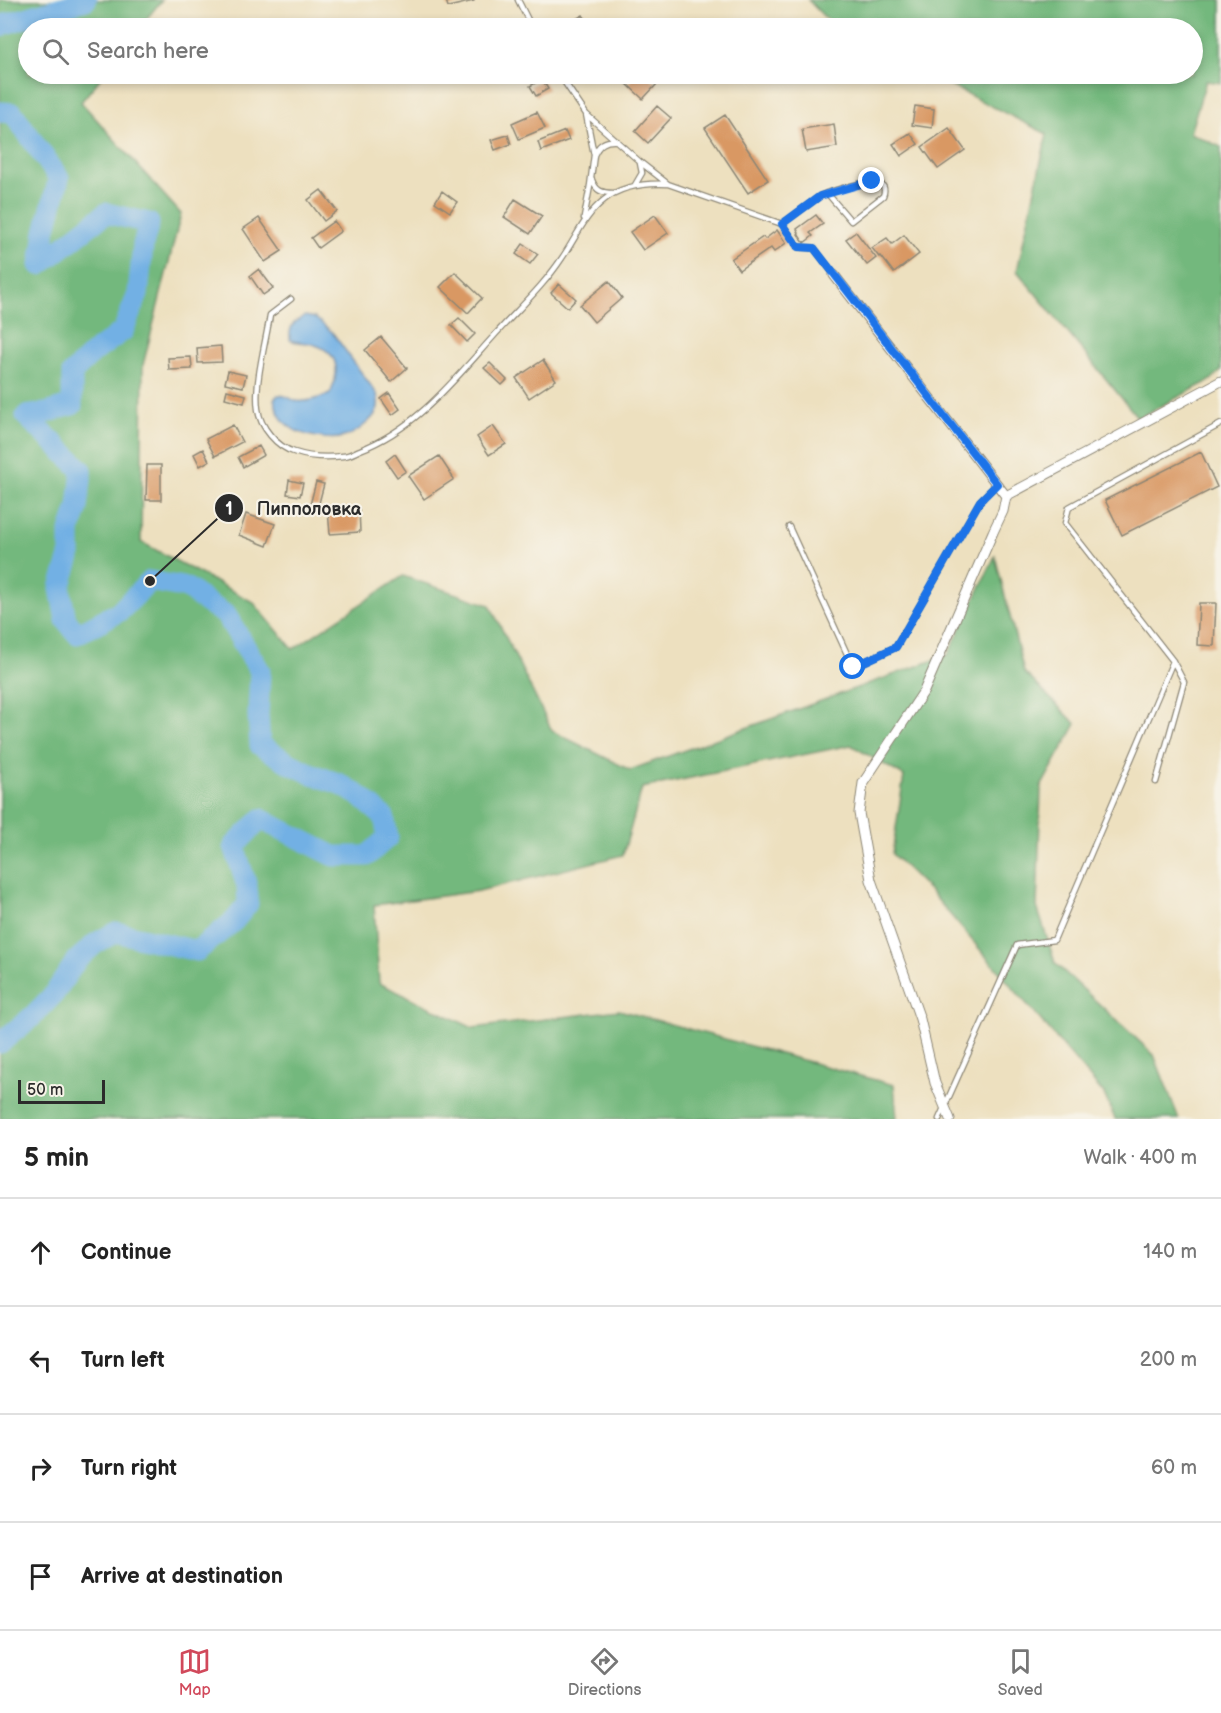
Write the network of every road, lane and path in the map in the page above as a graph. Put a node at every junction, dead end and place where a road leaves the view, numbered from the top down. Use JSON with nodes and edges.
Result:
{"nodes":[{"id":1,"x":518,"y":0,"type":"edge"},
{"id":2,"x":527,"y":18,"type":"edge"},
{"id":3,"x":566,"y":84,"type":"edge"},
{"id":4,"x":586,"y":114,"type":"junction"},
{"id":5,"x":617,"y":141,"type":"junction"},
{"id":6,"x":594,"y":155,"type":"junction"},
{"id":7,"x":640,"y":162,"type":"junction"},
{"id":8,"x":591,"y":178,"type":"junction"},
{"id":9,"x":668,"y":183,"type":"junction"},
{"id":10,"x":633,"y":186,"type":"junction"},
{"id":11,"x":614,"y":193,"type":"junction"},
{"id":12,"x":827,"y":193,"type":"junction"},
{"id":13,"x":584,"y":219,"type":"junction"},
{"id":14,"x":782,"y":224,"type":"junction"},
{"id":15,"x":834,"y":275,"type":"joint"},
{"id":16,"x":291,"y":299,"type":"dead end"},
{"id":17,"x":1221,"y":381,"type":"edge"},
{"id":18,"x":1221,"y":424,"type":"edge"},
{"id":19,"x":997,"y":484,"type":"junction"},
{"id":20,"x":1006,"y":496,"type":"junction"},
{"id":21,"x":789,"y":527,"type":"dead end"},
{"id":22,"x":1173,"y":661,"type":"junction"},
{"id":23,"x":1156,"y":782,"type":"dead end"},
{"id":24,"x":945,"y":1106,"type":"junction"},
{"id":25,"x":939,"y":1119,"type":"edge"},
{"id":26,"x":950,"y":1119,"type":"edge"}],
"edges":[{"from":1,"to":2,"type":"lane"},
{"from":3,"to":4,"type":"lane"},
{"from":4,"to":5,"type":"lane"},
{"from":4,"to":6,"type":"lane"},
{"from":5,"to":6,"type":"lane"},
{"from":5,"to":7,"type":"lane"},
{"from":6,"to":8,"type":"lane"},
{"from":7,"to":9,"type":"lane"},
{"from":7,"to":10,"type":"lane"},
{"from":8,"to":11,"type":"lane"},
{"from":8,"to":13,"type":"lane"},
{"from":9,"to":10,"type":"lane"},
{"from":9,"to":14,"type":"lane"},
{"from":10,"to":11,"type":"lane"},
{"from":11,"to":13,"type":"lane"},
{"from":12,"to":12,"type":"lane"},
{"from":12,"to":14,"type":"lane"},
{"from":13,"to":16,"type":"lane"},
{"from":14,"to":15,"type":"lane"},
{"from":15,"to":19,"type":"street"},
{"from":17,"to":20,"type":"street"},
{"from":18,"to":22,"type":"lane"},
{"from":19,"to":20,"type":"street"},
{"from":19,"to":21,"type":"lane"},
{"from":20,"to":24,"type":"street"},
{"from":22,"to":23,"type":"lane"},
{"from":22,"to":24,"type":"lane"},
{"from":24,"to":25,"type":"lane"},
{"from":24,"to":26,"type":"street"}]}
